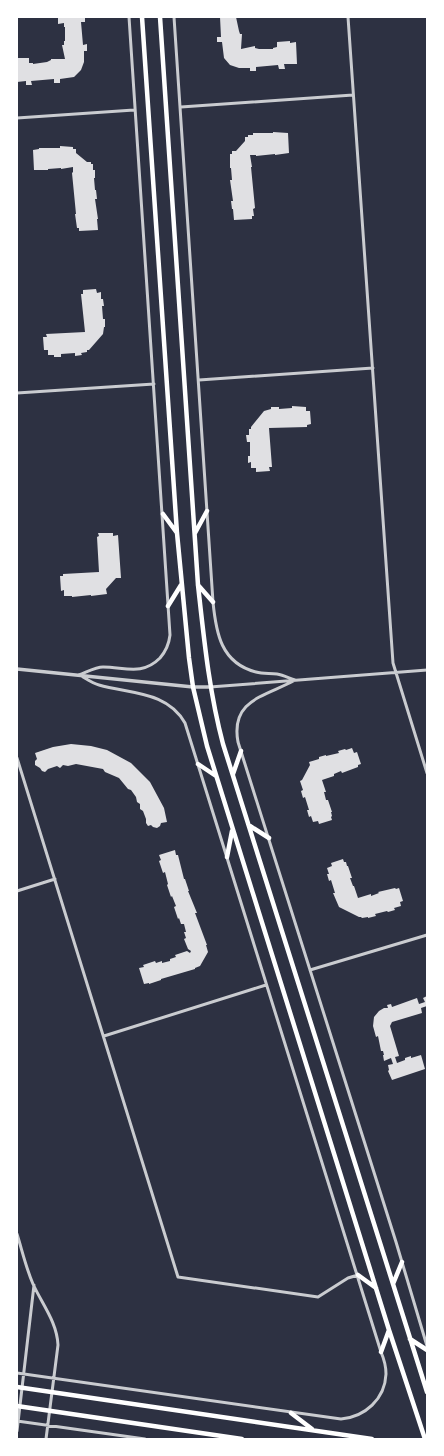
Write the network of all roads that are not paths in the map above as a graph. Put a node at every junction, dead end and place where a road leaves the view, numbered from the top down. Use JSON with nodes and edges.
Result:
{"nodes":[{"id":1,"x":129,"y":17,"type":"edge"},
{"id":2,"x":142,"y":17,"type":"edge"},
{"id":3,"x":160,"y":17,"type":"edge"},
{"id":4,"x":174,"y":17,"type":"edge"},
{"id":5,"x":348,"y":17,"type":"edge"},
{"id":6,"x":353,"y":95,"type":"junction"},
{"id":7,"x":181,"y":107,"type":"junction"},
{"id":8,"x":134,"y":110,"type":"junction"},
{"id":9,"x":17,"y":118,"type":"edge"},
{"id":10,"x":373,"y":368,"type":"junction"},
{"id":11,"x":199,"y":380,"type":"junction"},
{"id":12,"x":154,"y":384,"type":"junction"},
{"id":13,"x":17,"y":393,"type":"edge"},
{"id":14,"x":207,"y":511,"type":"junction"},
{"id":15,"x":163,"y":514,"type":"junction"},
{"id":16,"x":178,"y":533,"type":"junction"},
{"id":17,"x":195,"y":533,"type":"junction"},
{"id":18,"x":182,"y":585,"type":"junction"},
{"id":19,"x":198,"y":585,"type":"junction"},
{"id":20,"x":213,"y":602,"type":"junction"},
{"id":21,"x":168,"y":606,"type":"junction"},
{"id":22,"x":17,"y":669,"type":"edge"},
{"id":23,"x":427,"y":670,"type":"edge"},
{"id":24,"x":396,"y":673,"type":"junction"},
{"id":25,"x":80,"y":675,"type":"junction"},
{"id":26,"x":295,"y":680,"type":"junction"},
{"id":27,"x":193,"y":687,"type":"junction"},
{"id":28,"x":210,"y":687,"type":"junction"},
{"id":29,"x":241,"y":751,"type":"junction"},
{"id":30,"x":17,"y":758,"type":"edge"},
{"id":31,"x":198,"y":764,"type":"junction"},
{"id":32,"x":427,"y":773,"type":"edge"},
{"id":33,"x":233,"y":774,"type":"junction"},
{"id":34,"x":216,"y":776,"type":"junction"},
{"id":35,"x":250,"y":826,"type":"junction"},
{"id":36,"x":233,"y":830,"type":"junction"},
{"id":37,"x":269,"y":838,"type":"junction"},
{"id":38,"x":227,"y":857,"type":"junction"},
{"id":39,"x":55,"y":879,"type":"junction"},
{"id":40,"x":17,"y":891,"type":"edge"},
{"id":41,"x":427,"y":935,"type":"edge"},
{"id":42,"x":310,"y":970,"type":"junction"},
{"id":43,"x":266,"y":985,"type":"junction"},
{"id":44,"x":104,"y":1036,"type":"junction"},
{"id":45,"x":17,"y":1234,"type":"edge"},
{"id":46,"x":402,"y":1262,"type":"junction"},
{"id":47,"x":358,"y":1275,"type":"junction"},
{"id":48,"x":393,"y":1284,"type":"junction"},
{"id":49,"x":34,"y":1285,"type":"junction"},
{"id":50,"x":377,"y":1288,"type":"junction"},
{"id":51,"x":389,"y":1330,"type":"junction"},
{"id":52,"x":410,"y":1339,"type":"junction"},
{"id":53,"x":427,"y":1346,"type":"edge"},
{"id":54,"x":427,"y":1350,"type":"edge"},
{"id":55,"x":381,"y":1352,"type":"junction"},
{"id":56,"x":17,"y":1372,"type":"edge"},
{"id":57,"x":24,"y":1374,"type":"junction"},
{"id":58,"x":54,"y":1378,"type":"junction"},
{"id":59,"x":20,"y":1387,"type":"edge"},
{"id":60,"x":52,"y":1392,"type":"junction"},
{"id":61,"x":427,"y":1392,"type":"edge"},
{"id":62,"x":18,"y":1406,"type":"edge"},
{"id":63,"x":50,"y":1411,"type":"junction"},
{"id":64,"x":291,"y":1413,"type":"junction"},
{"id":65,"x":18,"y":1421,"type":"edge"},
{"id":66,"x":48,"y":1426,"type":"junction"},
{"id":67,"x":314,"y":1430,"type":"junction"},
{"id":68,"x":17,"y":1431,"type":"edge"},
{"id":69,"x":46,"y":1439,"type":"edge"},
{"id":70,"x":145,"y":1439,"type":"edge"},
{"id":71,"x":242,"y":1439,"type":"edge"},
{"id":72,"x":372,"y":1439,"type":"edge"},
{"id":73,"x":425,"y":1439,"type":"edge"}],
"edges":[{"from":1,"to":8,"type":"street"},
{"from":2,"to":16,"type":"main road"},
{"from":3,"to":17,"type":"main road"},
{"from":4,"to":7,"type":"street"},
{"from":5,"to":6,"type":"street"},
{"from":6,"to":7,"type":"street"},
{"from":6,"to":10,"type":"street"},
{"from":7,"to":11,"type":"street"},
{"from":8,"to":9,"type":"street"},
{"from":8,"to":12,"type":"street"},
{"from":10,"to":11,"type":"street"},
{"from":10,"to":24,"type":"street"},
{"from":11,"to":14,"type":"street"},
{"from":12,"to":13,"type":"street"},
{"from":12,"to":15,"type":"street"},
{"from":14,"to":17,"type":"main road"},
{"from":14,"to":20,"type":"street"},
{"from":15,"to":16,"type":"main road"},
{"from":15,"to":21,"type":"street"},
{"from":16,"to":18,"type":"main road"},
{"from":17,"to":19,"type":"main road"},
{"from":18,"to":21,"type":"main road"},
{"from":18,"to":27,"type":"main road"},
{"from":19,"to":20,"type":"main road"},
{"from":19,"to":28,"type":"main road"},
{"from":20,"to":26,"type":"street"},
{"from":21,"to":25,"type":"street"},
{"from":22,"to":25,"type":"street"},
{"from":23,"to":24,"type":"street"},
{"from":24,"to":26,"type":"street"},
{"from":24,"to":32,"type":"street"},
{"from":25,"to":27,"type":"street"},
{"from":25,"to":31,"type":"street"},
{"from":26,"to":28,"type":"street"},
{"from":26,"to":29,"type":"street"},
{"from":27,"to":28,"type":"street"},
{"from":27,"to":34,"type":"main road"},
{"from":28,"to":33,"type":"main road"},
{"from":29,"to":33,"type":"main road"},
{"from":29,"to":37,"type":"street"},
{"from":30,"to":39,"type":"street"},
{"from":31,"to":34,"type":"main road"},
{"from":31,"to":38,"type":"street"},
{"from":33,"to":35,"type":"main road"},
{"from":34,"to":36,"type":"main road"},
{"from":35,"to":37,"type":"main road"},
{"from":35,"to":48,"type":"main road"},
{"from":36,"to":38,"type":"main road"},
{"from":36,"to":50,"type":"main road"},
{"from":37,"to":42,"type":"street"},
{"from":38,"to":43,"type":"street"},
{"from":39,"to":40,"type":"street"},
{"from":39,"to":44,"type":"street"},
{"from":41,"to":42,"type":"street"},
{"from":42,"to":46,"type":"street"},
{"from":43,"to":44,"type":"street"},
{"from":43,"to":47,"type":"street"},
{"from":44,"to":47,"type":"street"},
{"from":45,"to":49,"type":"street"},
{"from":46,"to":48,"type":"main road"},
{"from":46,"to":53,"type":"street"},
{"from":47,"to":50,"type":"main road"},
{"from":47,"to":55,"type":"street"},
{"from":48,"to":52,"type":"main road"},
{"from":49,"to":57,"type":"street"},
{"from":49,"to":58,"type":"street"},
{"from":50,"to":51,"type":"main road"},
{"from":51,"to":55,"type":"main road"},
{"from":51,"to":73,"type":"main road"},
{"from":52,"to":54,"type":"main road"},
{"from":52,"to":61,"type":"main road"},
{"from":55,"to":64,"type":"street"},
{"from":56,"to":57,"type":"street"},
{"from":57,"to":58,"type":"street"},
{"from":57,"to":59,"type":"street"},
{"from":58,"to":60,"type":"street"},
{"from":58,"to":64,"type":"street"},
{"from":59,"to":60,"type":"main road"},
{"from":59,"to":62,"type":"street"},
{"from":60,"to":63,"type":"street"},
{"from":60,"to":67,"type":"main road"},
{"from":62,"to":63,"type":"main road"},
{"from":62,"to":65,"type":"street"},
{"from":63,"to":66,"type":"street"},
{"from":63,"to":71,"type":"main road"},
{"from":64,"to":67,"type":"main road"},
{"from":65,"to":66,"type":"street"},
{"from":65,"to":68,"type":"street"},
{"from":66,"to":69,"type":"street"},
{"from":66,"to":70,"type":"street"},
{"from":67,"to":72,"type":"main road"}]}
